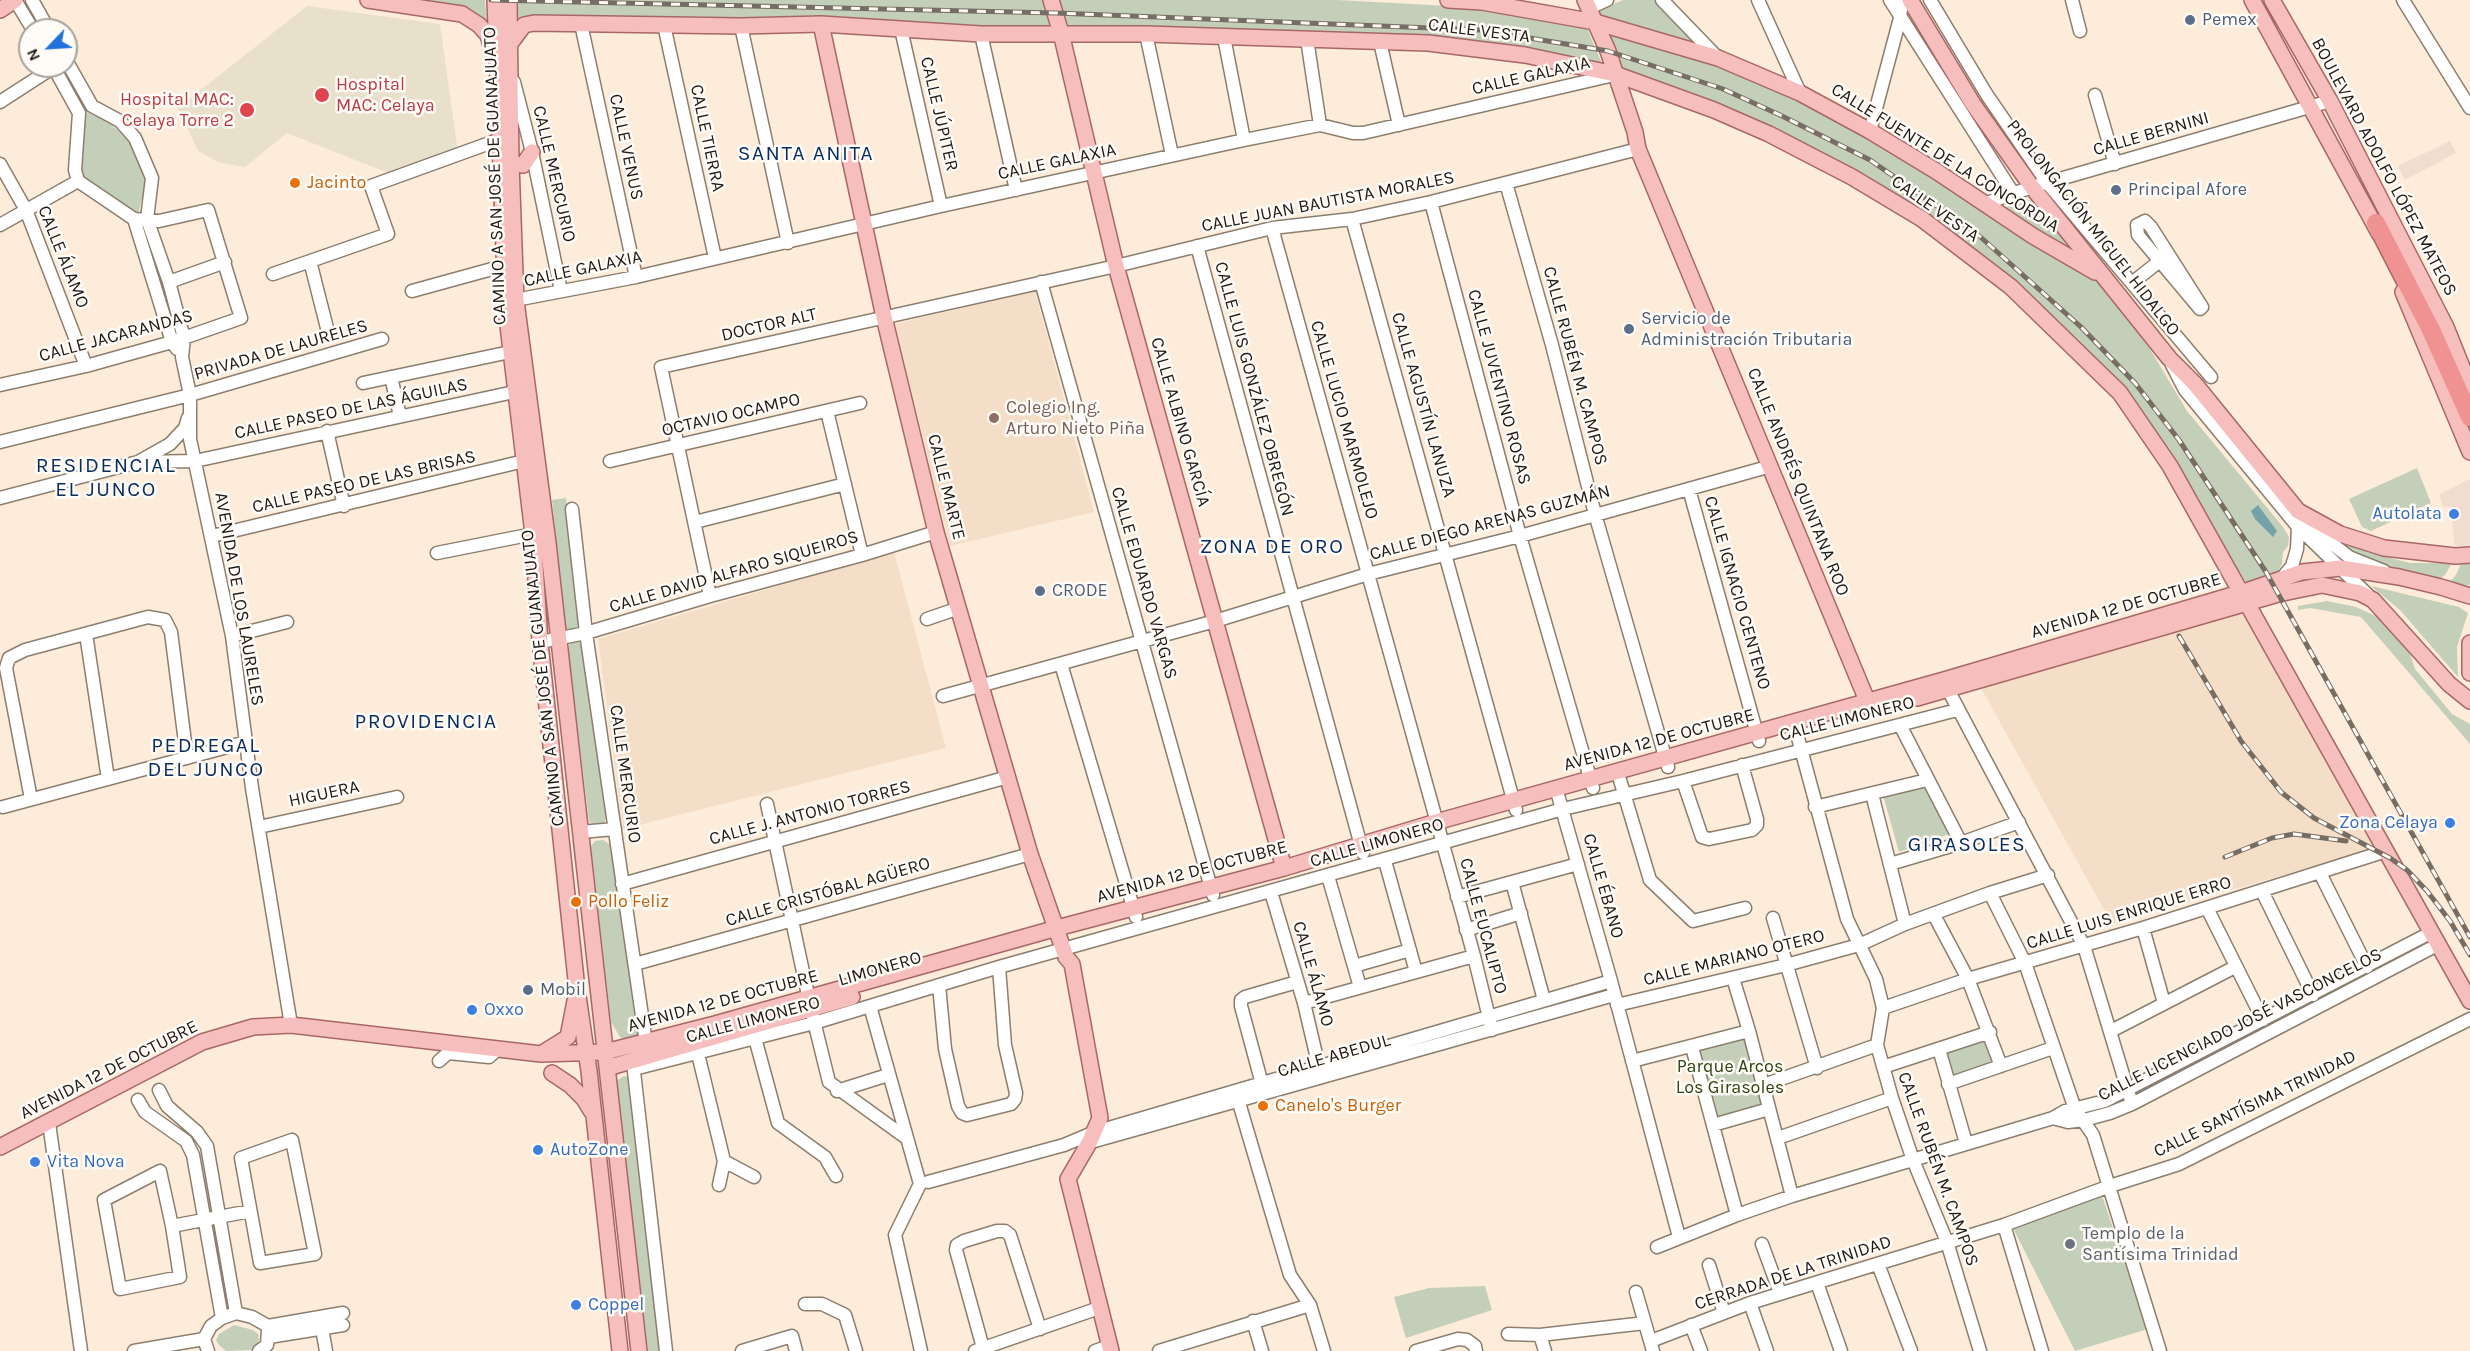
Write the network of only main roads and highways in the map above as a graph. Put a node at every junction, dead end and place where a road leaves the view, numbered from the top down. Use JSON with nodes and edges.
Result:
{"nodes":[{"id":1,"x":15,"y":0,"type":"edge"},
{"id":2,"x":368,"y":0,"type":"edge"},
{"id":3,"x":495,"y":0,"type":"edge"},
{"id":4,"x":509,"y":0,"type":"edge"},
{"id":5,"x":1051,"y":0,"type":"edge"},
{"id":6,"x":1448,"y":0,"type":"edge"},
{"id":7,"x":2252,"y":0,"type":"edge"},
{"id":8,"x":2272,"y":0,"type":"edge"},
{"id":9,"x":1482,"y":1,"type":"edge"},
{"id":10,"x":1909,"y":1,"type":"edge"},
{"id":11,"x":0,"y":10,"type":"edge"},
{"id":12,"x":1590,"y":10,"type":"edge"},
{"id":13,"x":821,"y":24,"type":"junction"},
{"id":14,"x":1061,"y":33,"type":"junction"},
{"id":15,"x":509,"y":45,"type":"junction"},
{"id":16,"x":503,"y":62,"type":"junction"},
{"id":17,"x":1615,"y":74,"type":"junction"},
{"id":18,"x":532,"y":152,"type":"road end"},
{"id":19,"x":505,"y":163,"type":"junction"},
{"id":20,"x":2376,"y":223,"type":"junction"},
{"id":21,"x":2106,"y":278,"type":"junction"},
{"id":22,"x":511,"y":301,"type":"junction"},
{"id":23,"x":2470,"y":387,"type":"edge"},
{"id":24,"x":2470,"y":417,"type":"edge"},
{"id":25,"x":2470,"y":452,"type":"edge"},
{"id":26,"x":524,"y":461,"type":"junction"},
{"id":27,"x":548,"y":543,"type":"junction"},
{"id":28,"x":2470,"y":555,"type":"edge"},
{"id":29,"x":2399,"y":577,"type":"joint"},
{"id":30,"x":2470,"y":597,"type":"edge"},
{"id":31,"x":2246,"y":598,"type":"junction"},
{"id":32,"x":2373,"y":600,"type":"joint"},
{"id":33,"x":2470,"y":643,"type":"edge"},
{"id":34,"x":2470,"y":673,"type":"edge"},
{"id":35,"x":2470,"y":701,"type":"edge"},
{"id":36,"x":1869,"y":706,"type":"junction"},
{"id":37,"x":1667,"y":762,"type":"junction"},
{"id":38,"x":1591,"y":784,"type":"junction"},
{"id":39,"x":1286,"y":876,"type":"junction"},
{"id":40,"x":1062,"y":943,"type":"junction"},
{"id":41,"x":577,"y":989,"type":"junction"},
{"id":42,"x":2470,"y":1001,"type":"edge"},
{"id":43,"x":811,"y":1010,"type":"junction"},
{"id":44,"x":585,"y":1053,"type":"junction"},
{"id":45,"x":542,"y":1054,"type":"junction"},
{"id":46,"x":636,"y":1055,"type":"junction"},
{"id":47,"x":606,"y":1060,"type":"junction"},
{"id":48,"x":552,"y":1072,"type":"dead end"},
{"id":49,"x":594,"y":1116,"type":"junction"},
{"id":50,"x":0,"y":1147,"type":"edge"},
{"id":51,"x":1104,"y":1349,"type":"edge"},
{"id":52,"x":620,"y":1351,"type":"edge"},
{"id":53,"x":639,"y":1351,"type":"edge"}],
"edges":[{"from":1,"to":11,"type":"main road"},
{"from":2,"to":16,"type":"main road"},
{"from":3,"to":16,"type":"main road","name":"CAMINO A SAN JOSÉ DE GUANAJUATO"},
{"from":4,"to":15,"type":"main road","name":"CAMINO A SAN JOSÉ DE GUANAJUATO"},
{"from":5,"to":14,"type":"main road","name":"CALLE ALBINO GARCÍA"},
{"from":6,"to":9,"type":"main road","name":"CALLE FUENTE DE LA CONCORDIA"},
{"from":7,"to":20,"type":"main road","name":"BOULEVARD ADOLFO LÓPEZ MATEOS"},
{"from":8,"to":23,"type":"main road","name":"BOULEVARD ADOLFO LÓPEZ MATEOS"},
{"from":9,"to":12,"type":"main road","name":"CALLE FUENTE DE LA CONCORDIA"},
{"from":10,"to":21,"type":"main road","name":"PROLONGACIÓN MIGUEL HIDALGO"},
{"from":12,"to":17,"type":"main road","name":"CALLE ANDRÉS QUINTANA ROO"},
{"from":12,"to":21,"type":"main road","name":"CALLE FUENTE DE LA CONCORDIA"},
{"from":13,"to":14,"type":"main road","name":"CALLE VESTA"},
{"from":13,"to":15,"type":"main road","name":"CALLE VESTA"},
{"from":13,"to":40,"type":"main road","name":"CALLE MARTE"},
{"from":14,"to":17,"type":"main road","name":"CALLE VESTA"},
{"from":14,"to":39,"type":"main road","name":"CALLE ALBINO GARCÍA"},
{"from":15,"to":16,"type":"main road","name":"CAMINO A SAN JOSÉ DE GUANAJUATO"},
{"from":16,"to":19,"type":"main road","name":"CAMINO A SAN JOSÉ DE GUANAJUATO"},
{"from":16,"to":19,"type":"main road","name":"CAMINO A SAN JOSÉ DE GUANAJUATO"},
{"from":17,"to":31,"type":"main road","name":"CALLE VESTA"},
{"from":17,"to":36,"type":"main road","name":"CALLE ANDRÉS QUINTANA ROO"},
{"from":18,"to":19,"type":"main road"},
{"from":19,"to":22,"type":"main road","name":"CAMINO A SAN JOSÉ DE GUANAJUATO"},
{"from":19,"to":22,"type":"main road","name":"CAMINO A SAN JOSÉ DE GUANAJUATO"},
{"from":20,"to":24,"type":"highway"},
{"from":20,"to":25,"type":"main road","name":"BOULEVARD ADOLFO LÓPEZ MATEOS"},
{"from":21,"to":28,"type":"main road","name":"PROLONGACIÓN MIGUEL HIDALGO"},
{"from":22,"to":26,"type":"main road","name":"CAMINO A SAN JOSÉ DE GUANAJUATO"},
{"from":22,"to":27,"type":"main road","name":"CAMINO A SAN JOSÉ DE GUANAJUATO"},
{"from":26,"to":27,"type":"main road"},
{"from":26,"to":41,"type":"main road","name":"CAMINO A SAN JOSÉ DE GUANAJUATO"},
{"from":27,"to":47,"type":"main road","name":"CAMINO A SAN JOSÉ DE GUANAJUATO"},
{"from":29,"to":30,"type":"main road","name":"PROLONGACIÓN MIGUEL HIDALGO"},
{"from":29,"to":31,"type":"main road","name":"AVENIDA 12 DE OCTUBRE"},
{"from":31,"to":32,"type":"main road","name":"AVENIDA 12 DE OCTUBRE"},
{"from":31,"to":36,"type":"main road","name":"AVENIDA 12 DE OCTUBRE"},
{"from":31,"to":42,"type":"main road","name":"CALLE VESTA"},
{"from":32,"to":35,"type":"main road","name":"PROLONGACIÓN MIGUEL HIDALGO"},
{"from":33,"to":34,"type":"main road"},
{"from":36,"to":37,"type":"main road","name":"AVENIDA 12 DE OCTUBRE"},
{"from":37,"to":38,"type":"main road","name":"AVENIDA 12 DE OCTUBRE"},
{"from":37,"to":38,"type":"main road","name":"AVENIDA 12 DE OCTUBRE"},
{"from":38,"to":39,"type":"main road","name":"AVENIDA 12 DE OCTUBRE"},
{"from":39,"to":40,"type":"main road","name":"AVENIDA 12 DE OCTUBRE"},
{"from":40,"to":43,"type":"main road","name":"AVENIDA 12 DE OCTUBRE"},
{"from":40,"to":51,"type":"main road","name":"CALLE MARTE"},
{"from":41,"to":44,"type":"main road","name":"CAMINO A SAN JOSÉ DE GUANAJUATO"},
{"from":41,"to":45,"type":"main road"},
{"from":43,"to":46,"type":"main road","name":"AVENIDA 12 DE OCTUBRE"},
{"from":43,"to":46,"type":"main road"},
{"from":44,"to":45,"type":"main road","name":"AVENIDA 12 DE OCTUBRE"},
{"from":44,"to":47,"type":"main road","name":"AVENIDA 12 DE OCTUBRE"},
{"from":44,"to":49,"type":"main road","name":"CAMINO A SAN JOSÉ DE GUANAJUATO"},
{"from":45,"to":50,"type":"main road","name":"AVENIDA 12 DE OCTUBRE"},
{"from":46,"to":47,"type":"main road","name":"AVENIDA 12 DE OCTUBRE"},
{"from":47,"to":53,"type":"main road","name":"CAMINO A SAN JOSÉ DE GUANAJUATO"},
{"from":48,"to":49,"type":"main road"},
{"from":49,"to":52,"type":"main road","name":"CAMINO A SAN JOSÉ DE GUANAJUATO"}]}
